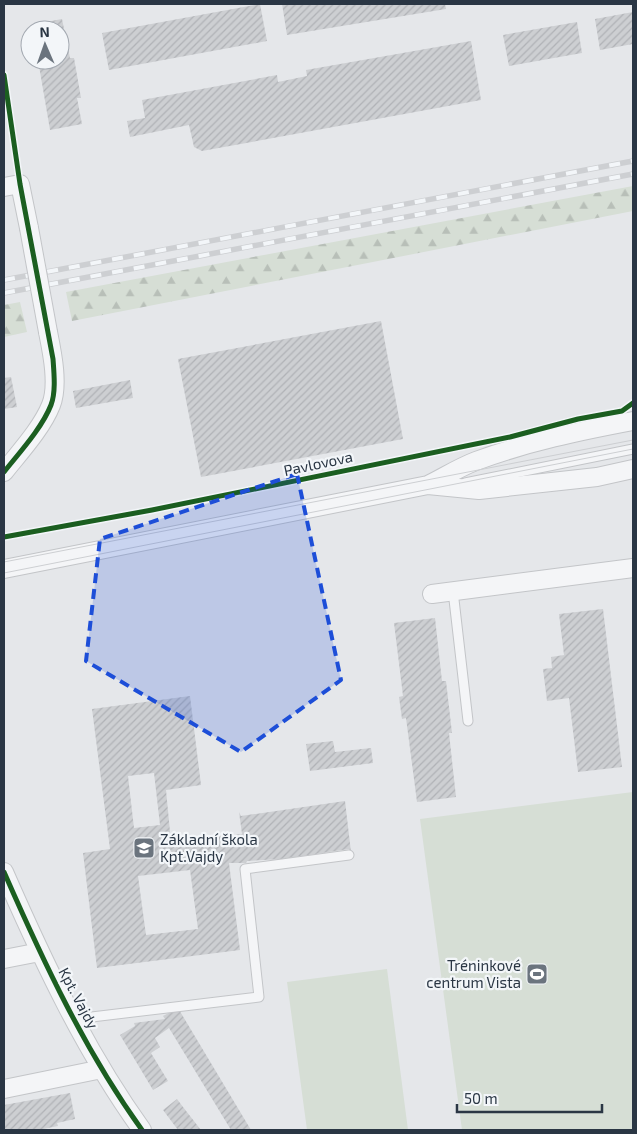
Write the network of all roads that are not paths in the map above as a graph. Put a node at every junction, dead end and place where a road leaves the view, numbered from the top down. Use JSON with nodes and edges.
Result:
{"nodes":[{"id":1,"x":4,"y":188,"type":"edge"},
{"id":2,"x":633,"y":421,"type":"edge"},
{"id":3,"x":633,"y":449,"type":"edge"},
{"id":4,"x":633,"y":470,"type":"edge"},
{"id":5,"x":4,"y":472,"type":"edge"},
{"id":6,"x":437,"y":486,"type":"junction"},
{"id":7,"x":633,"y":568,"type":"edge"},
{"id":8,"x":4,"y":569,"type":"edge"},
{"id":9,"x":453,"y":591,"type":"junction"},
{"id":10,"x":432,"y":594,"type":"dead end"},
{"id":11,"x":468,"y":721,"type":"dead end"},
{"id":12,"x":349,"y":855,"type":"dead end"},
{"id":13,"x":4,"y":872,"type":"edge"},
{"id":14,"x":40,"y":952,"type":"junction"},
{"id":15,"x":4,"y":959,"type":"edge"},
{"id":16,"x":75,"y":1019,"type":"junction"},
{"id":17,"x":102,"y":1069,"type":"junction"},
{"id":18,"x":4,"y":1089,"type":"edge"},
{"id":19,"x":142,"y":1130,"type":"edge"}],
"edges":[{"from":1,"to":5,"type":"street","bridge":true},
{"from":2,"to":6,"type":"street"},
{"from":3,"to":6,"type":"lane"},
{"from":4,"to":6,"type":"street"},
{"from":6,"to":8,"type":"street"},
{"from":7,"to":9,"type":"street"},
{"from":9,"to":10,"type":"street"},
{"from":9,"to":11,"type":"lane"},
{"from":12,"to":16,"type":"lane"},
{"from":13,"to":14,"type":"street","name":"Kpt. Vajdy"},
{"from":14,"to":15,"type":"street"},
{"from":14,"to":16,"type":"street","name":"Kpt. Vajdy"},
{"from":16,"to":17,"type":"street","name":"Kpt. Vajdy"},
{"from":17,"to":18,"type":"street"},
{"from":17,"to":19,"type":"street","name":"Kpt. Vajdy"}]}
